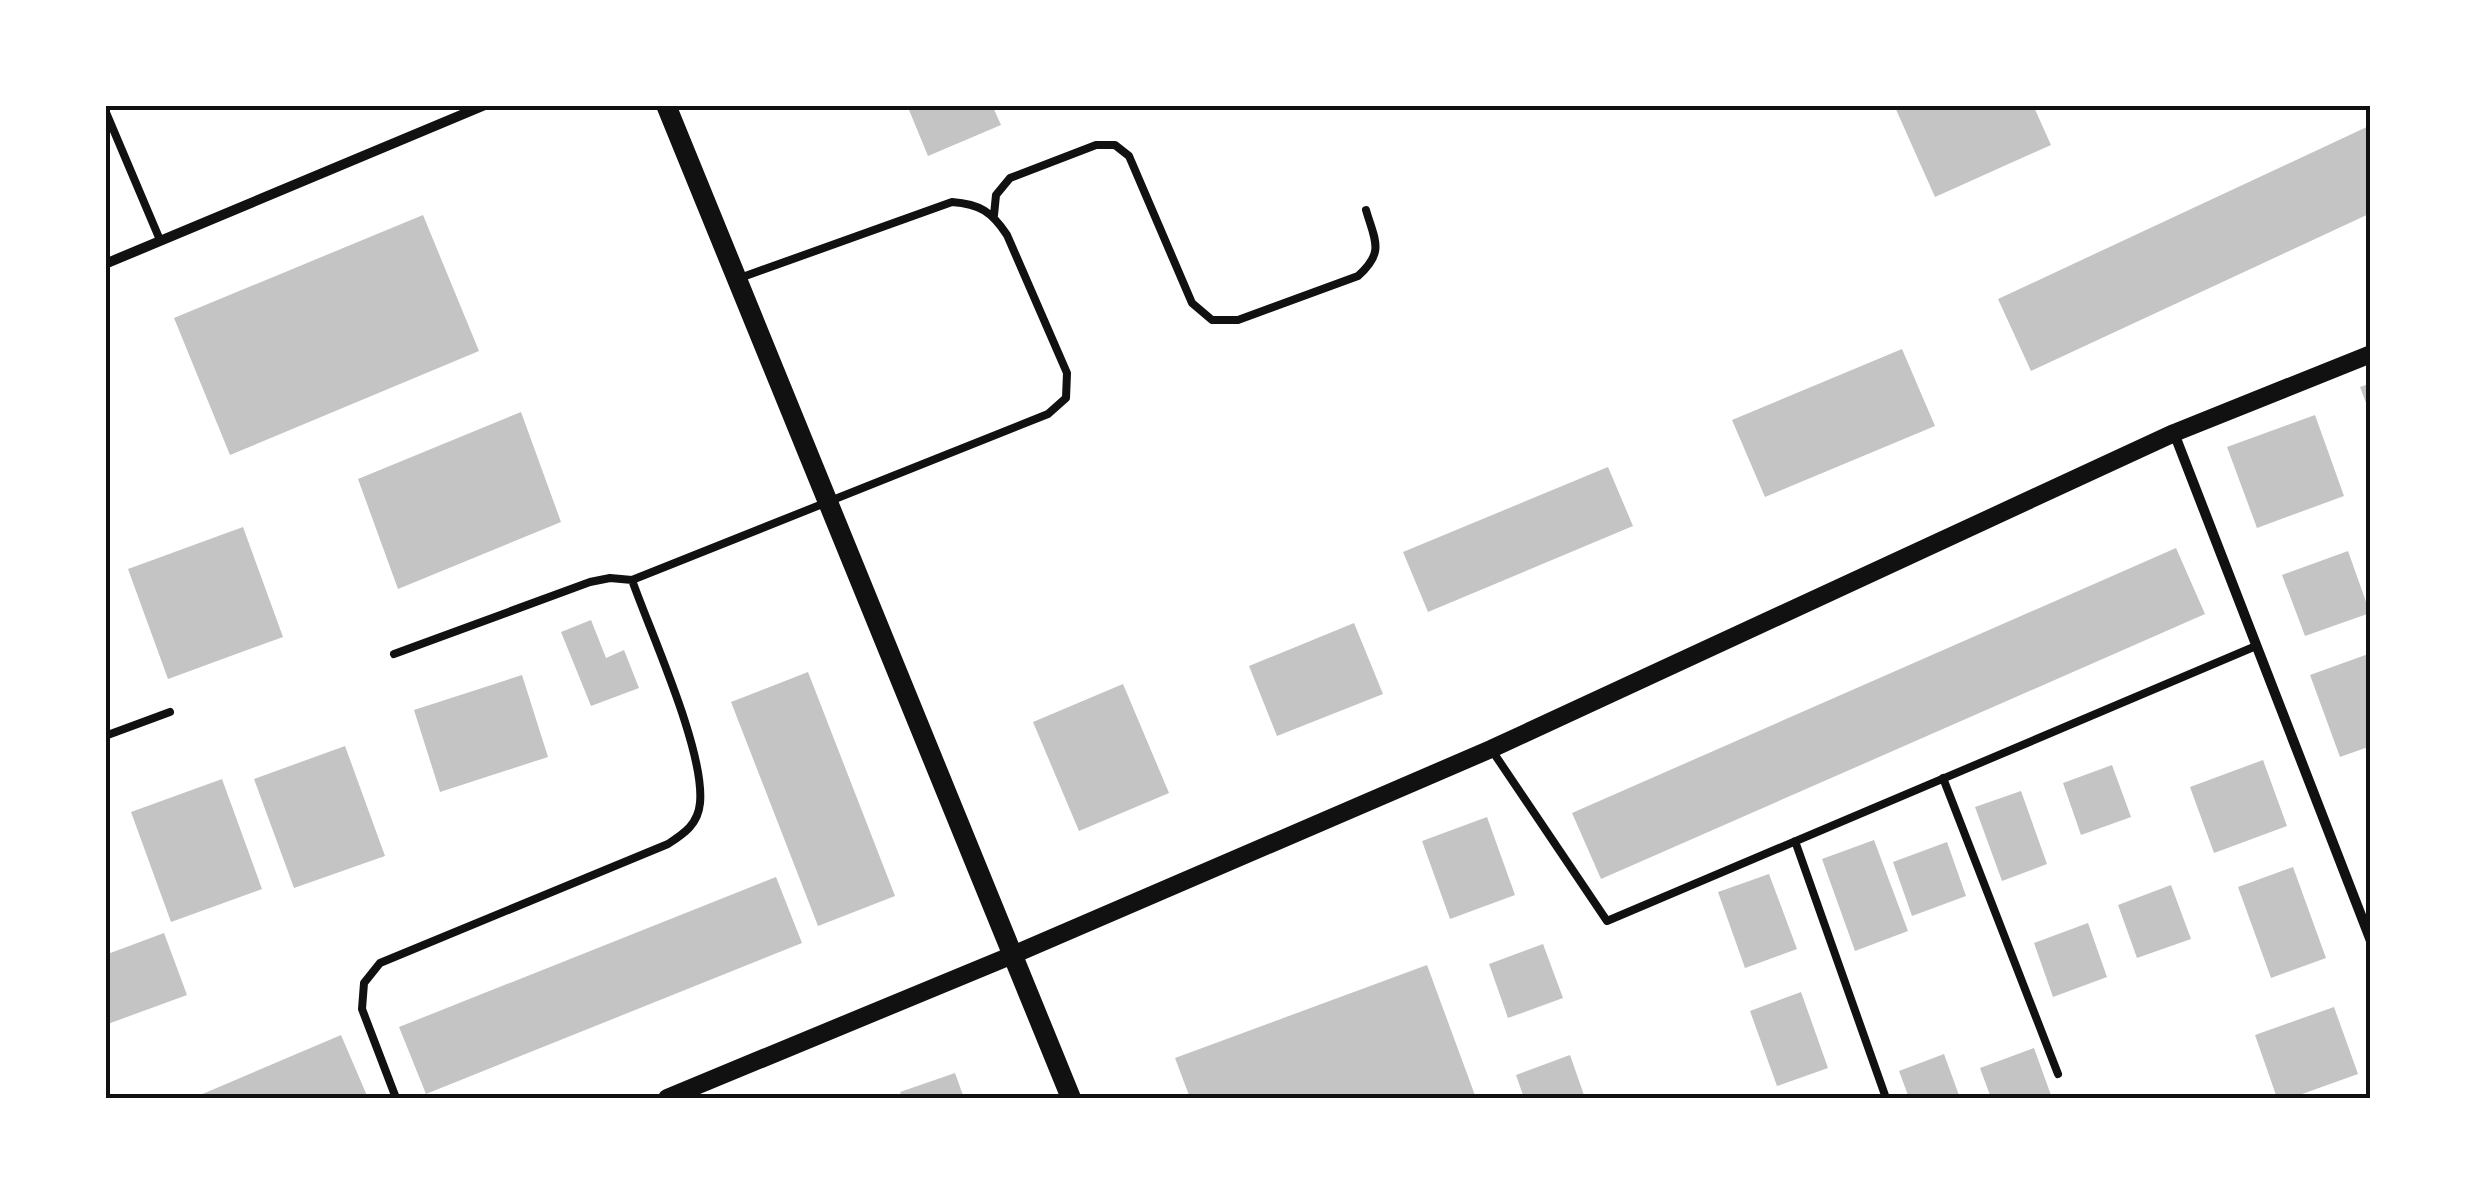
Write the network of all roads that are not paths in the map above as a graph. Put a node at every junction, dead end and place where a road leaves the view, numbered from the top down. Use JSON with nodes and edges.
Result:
{"nodes":[{"id":1,"x":485,"y":105,"type":"edge"},
{"id":2,"x":666,"y":105,"type":"edge"},
{"id":3,"x":105,"y":110,"type":"edge"},
{"id":4,"x":1366,"y":210,"type":"dead end"},
{"id":5,"x":994,"y":215,"type":"junction"},
{"id":6,"x":160,"y":240,"type":"junction"},
{"id":7,"x":105,"y":264,"type":"edge"},
{"id":8,"x":737,"y":279,"type":"junction"},
{"id":9,"x":2371,"y":354,"type":"edge"},
{"id":10,"x":2174,"y":433,"type":"junction"},
{"id":11,"x":829,"y":502,"type":"junction"},
{"id":12,"x":632,"y":580,"type":"junction"},
{"id":13,"x":2256,"y":646,"type":"junction"},
{"id":14,"x":394,"y":654,"type":"dead end"},
{"id":15,"x":170,"y":712,"type":"dead end"},
{"id":16,"x":105,"y":736,"type":"edge"},
{"id":17,"x":1491,"y":748,"type":"junction"},
{"id":18,"x":1942,"y":778,"type":"junction"},
{"id":19,"x":1794,"y":841,"type":"junction"},
{"id":20,"x":2371,"y":941,"type":"edge"},
{"id":21,"x":1015,"y":954,"type":"junction"},
{"id":22,"x":2058,"y":1074,"type":"dead end"},
{"id":23,"x":396,"y":1098,"type":"edge"},
{"id":24,"x":667,"y":1098,"type":"edge"},
{"id":25,"x":1071,"y":1098,"type":"edge"},
{"id":26,"x":1886,"y":1098,"type":"edge"}],
"edges":[{"from":1,"to":6,"type":"street"},
{"from":2,"to":8,"type":"main road"},
{"from":3,"to":6,"type":"lane"},
{"from":4,"to":5,"type":"lane"},
{"from":5,"to":8,"type":"lane"},
{"from":5,"to":11,"type":"lane"},
{"from":6,"to":7,"type":"street"},
{"from":8,"to":11,"type":"main road"},
{"from":9,"to":10,"type":"street"},
{"from":10,"to":13,"type":"street"},
{"from":10,"to":17,"type":"street"},
{"from":11,"to":12,"type":"lane"},
{"from":11,"to":21,"type":"main road"},
{"from":12,"to":14,"type":"lane"},
{"from":12,"to":23,"type":"lane"},
{"from":13,"to":18,"type":"lane"},
{"from":13,"to":20,"type":"street"},
{"from":15,"to":16,"type":"lane"},
{"from":17,"to":19,"type":"lane"},
{"from":17,"to":21,"type":"street"},
{"from":18,"to":19,"type":"lane"},
{"from":18,"to":22,"type":"lane"},
{"from":19,"to":26,"type":"lane"},
{"from":21,"to":24,"type":"street"},
{"from":21,"to":25,"type":"main road"}]}
